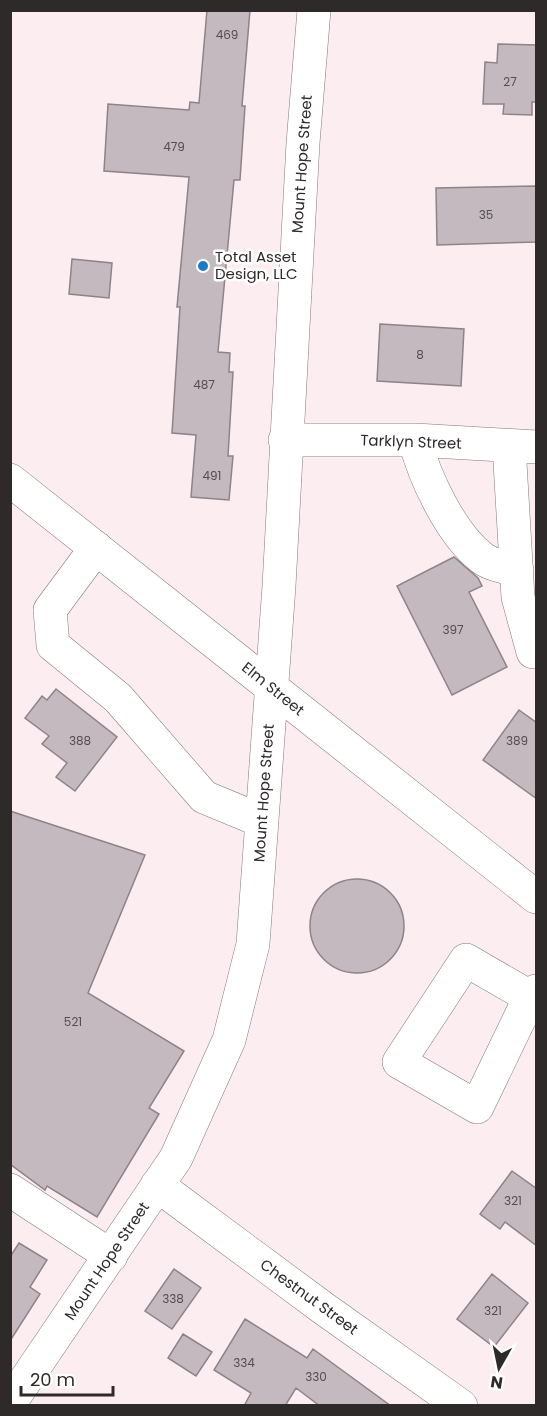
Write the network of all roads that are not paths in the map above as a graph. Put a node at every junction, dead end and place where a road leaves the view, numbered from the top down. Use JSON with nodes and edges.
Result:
{"nodes":[{"id":1,"x":314,"y":10,"type":"edge"},
{"id":2,"x":285,"y":440,"type":"junction"},
{"id":3,"x":415,"y":440,"type":"junction"},
{"id":4,"x":523,"y":447,"type":"edge"},
{"id":5,"x":10,"y":480,"type":"edge"},
{"id":6,"x":96,"y":548,"type":"junction"},
{"id":7,"x":517,"y":570,"type":"junction"},
{"id":8,"x":533,"y":652,"type":"dead end"},
{"id":9,"x":271,"y":689,"type":"junction"},
{"id":10,"x":262,"y":821,"type":"junction"},
{"id":11,"x":537,"y":897,"type":"edge"},
{"id":12,"x":157,"y":1185,"type":"junction"},
{"id":13,"x":10,"y":1190,"type":"edge"},
{"id":14,"x":111,"y":1256,"type":"junction"},
{"id":15,"x":10,"y":1403,"type":"edge"},
{"id":16,"x":461,"y":1406,"type":"edge"}],
"edges":[{"from":1,"to":2,"type":"street","name":"Mount Hope Street"},
{"from":2,"to":3,"type":"street","name":"Tarklyn Street"},
{"from":2,"to":9,"type":"street","name":"Mount Hope Street"},
{"from":3,"to":4,"type":"street","name":"Tarklyn Street"},
{"from":3,"to":7,"type":"street"},
{"from":4,"to":7,"type":"street"},
{"from":5,"to":6,"type":"street","name":"Elm Street"},
{"from":6,"to":9,"type":"street","name":"Elm Street"},
{"from":6,"to":10,"type":"street"},
{"from":7,"to":8,"type":"street"},
{"from":9,"to":10,"type":"street","name":"Mount Hope Street"},
{"from":9,"to":11,"type":"street","name":"Elm Street"},
{"from":10,"to":12,"type":"street","name":"Mount Hope Street"},
{"from":12,"to":14,"type":"street","name":"Mount Hope Street"},
{"from":12,"to":16,"type":"street","name":"Chestnut Street"},
{"from":13,"to":14,"type":"street"},
{"from":14,"to":15,"type":"street","name":"Mount Hope Street"}]}
